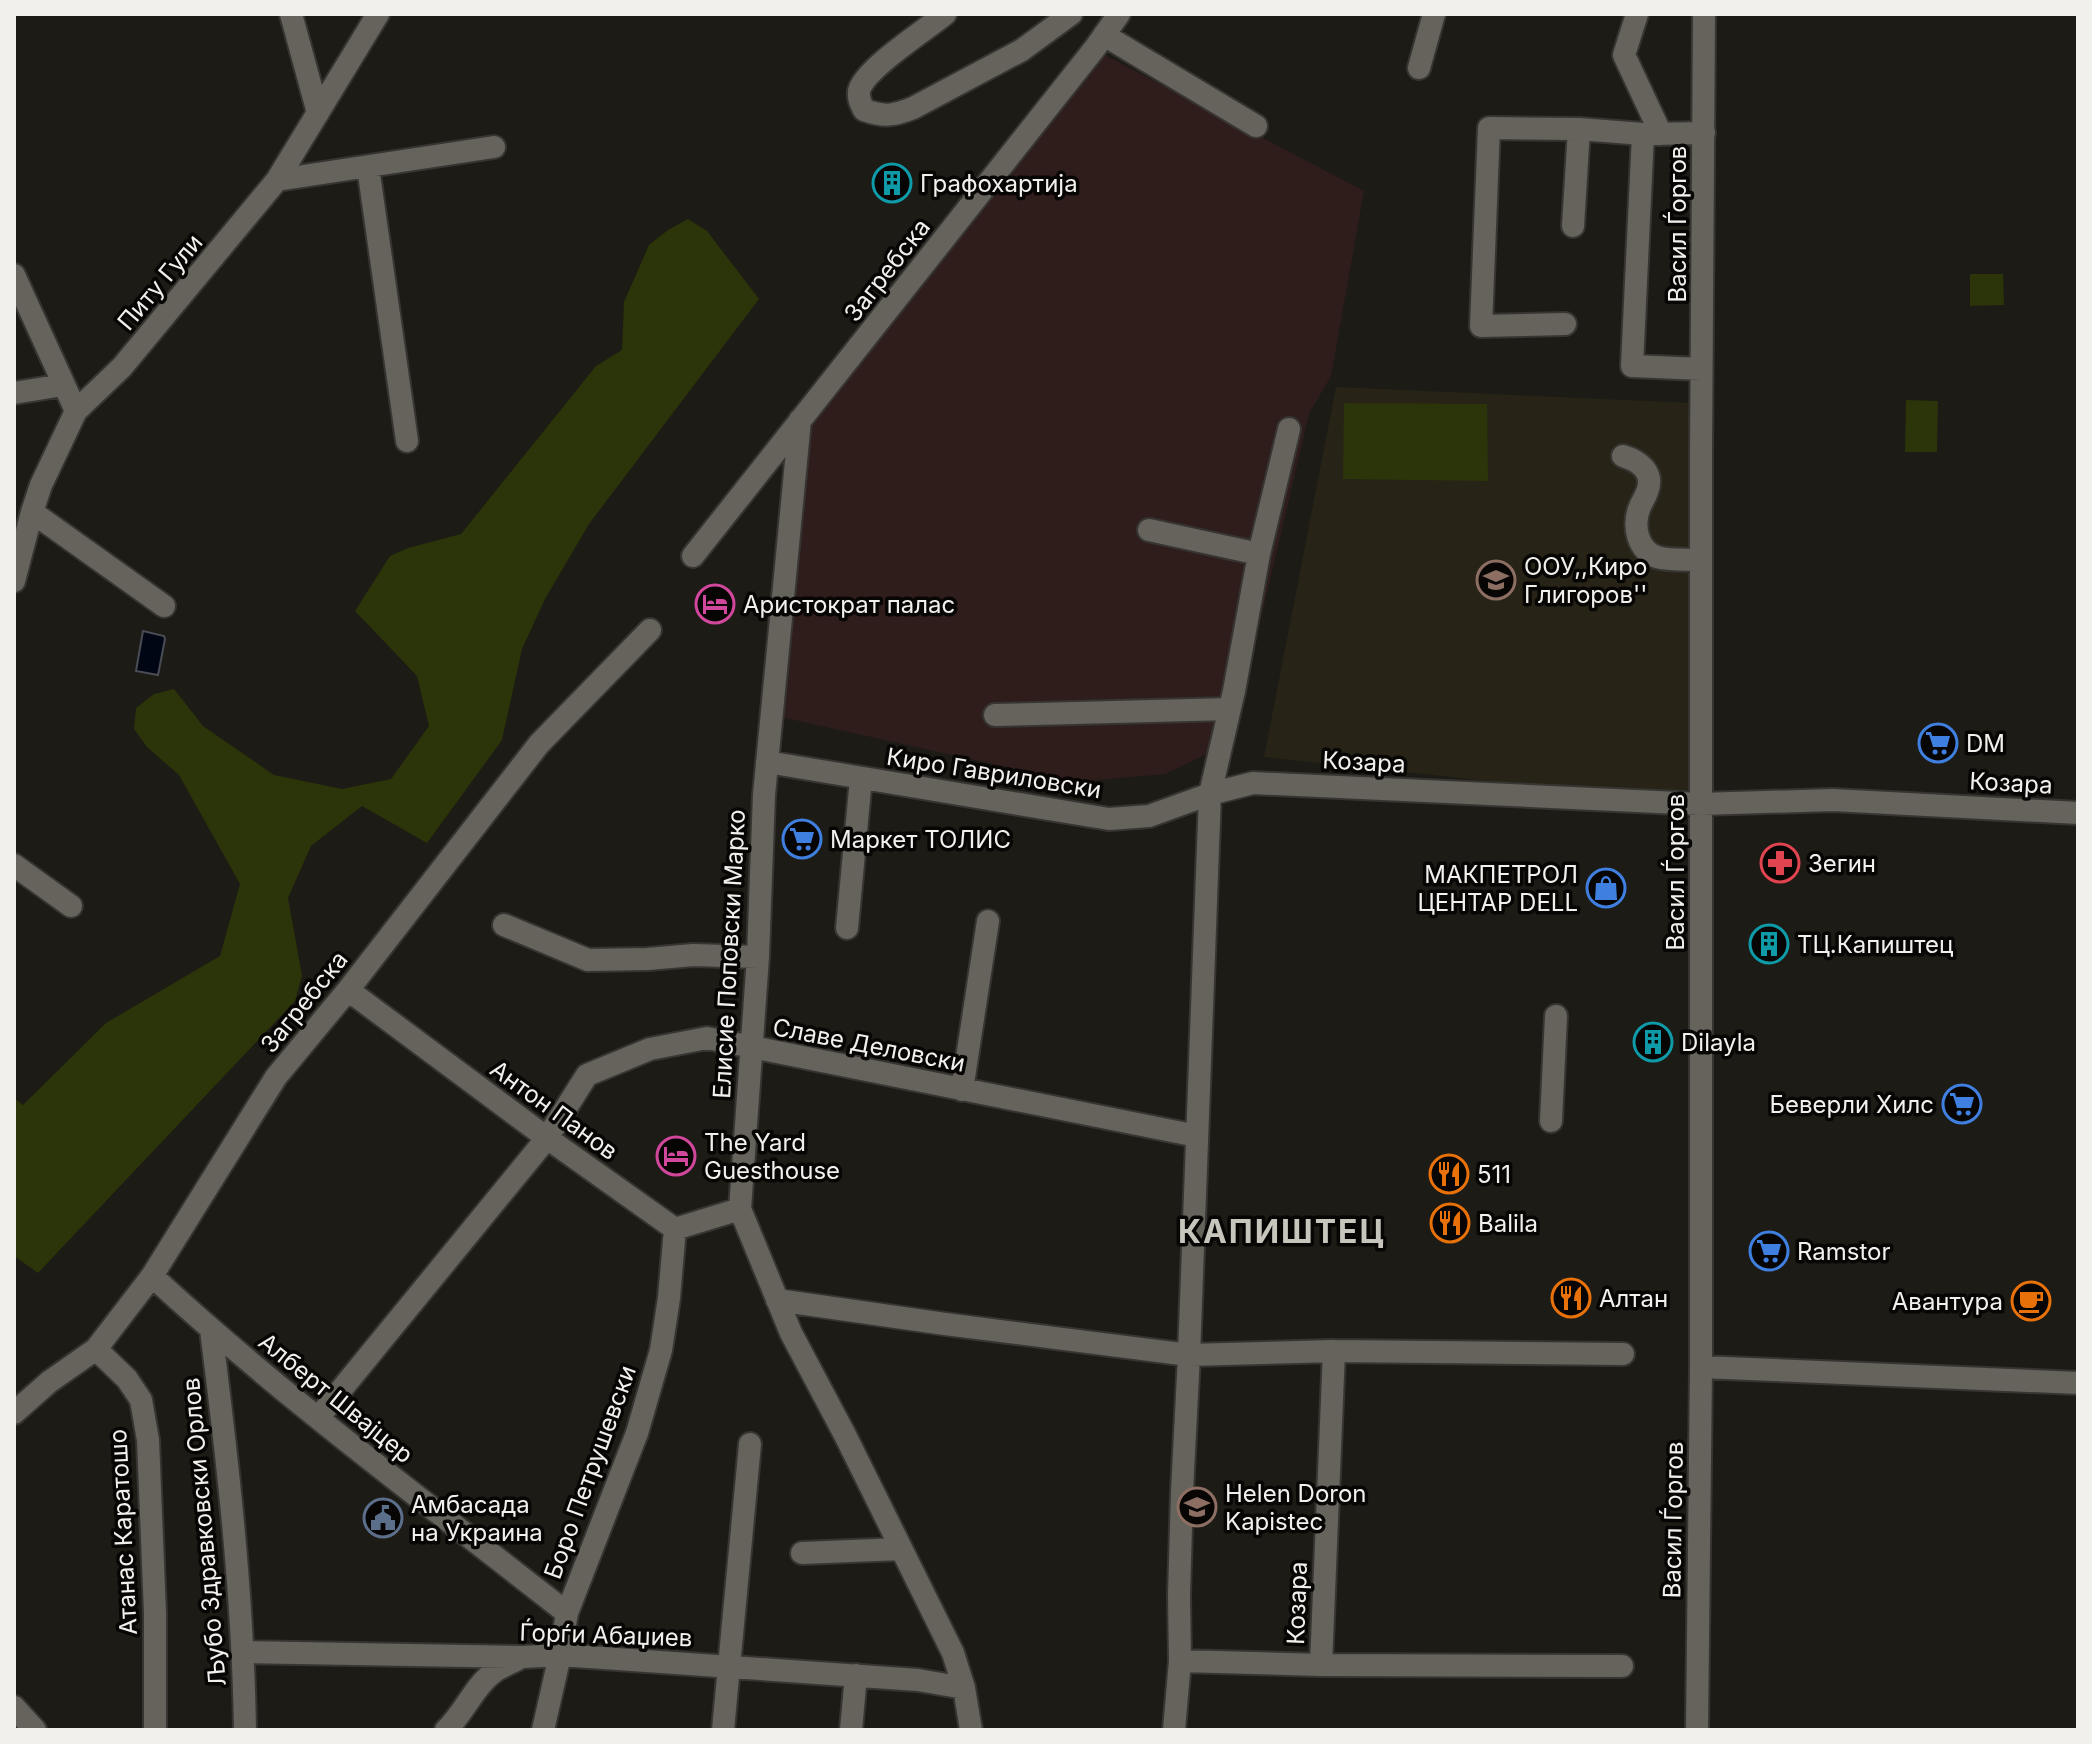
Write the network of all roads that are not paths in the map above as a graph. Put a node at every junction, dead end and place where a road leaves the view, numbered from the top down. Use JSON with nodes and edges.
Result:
{"nodes":[{"id":1,"x":291,"y":14,"type":"edge"},
{"id":2,"x":378,"y":14,"type":"edge"},
{"id":3,"x":945,"y":14,"type":"edge"},
{"id":4,"x":1071,"y":14,"type":"edge"},
{"id":5,"x":1119,"y":14,"type":"edge"},
{"id":6,"x":1434,"y":14,"type":"edge"},
{"id":7,"x":1637,"y":14,"type":"edge"},
{"id":8,"x":1704,"y":14,"type":"edge"},
{"id":9,"x":1104,"y":35,"type":"junction"},
{"id":10,"x":1419,"y":68,"type":"dead end"},
{"id":11,"x":318,"y":113,"type":"junction"},
{"id":12,"x":1256,"y":126,"type":"dead end"},
{"id":13,"x":1579,"y":129,"type":"junction"},
{"id":14,"x":1704,"y":133,"type":"junction"},
{"id":15,"x":1652,"y":134,"type":"junction"},
{"id":16,"x":494,"y":147,"type":"dead end"},
{"id":17,"x":368,"y":167,"type":"junction"},
{"id":18,"x":277,"y":180,"type":"junction"},
{"id":19,"x":1573,"y":226,"type":"dead end"},
{"id":20,"x":14,"y":275,"type":"edge"},
{"id":21,"x":1565,"y":324,"type":"dead end"},
{"id":22,"x":1701,"y":369,"type":"junction"},
{"id":23,"x":63,"y":385,"type":"junction"},
{"id":24,"x":14,"y":393,"type":"edge"},
{"id":25,"x":76,"y":411,"type":"junction"},
{"id":26,"x":800,"y":420,"type":"junction"},
{"id":27,"x":1289,"y":429,"type":"dead end"},
{"id":28,"x":407,"y":441,"type":"dead end"},
{"id":29,"x":1623,"y":456,"type":"dead end"},
{"id":30,"x":32,"y":512,"type":"junction"},
{"id":31,"x":1149,"y":530,"type":"dead end"},
{"id":32,"x":1259,"y":554,"type":"junction"},
{"id":33,"x":693,"y":556,"type":"dead end"},
{"id":34,"x":1701,"y":560,"type":"junction"},
{"id":35,"x":14,"y":581,"type":"edge"},
{"id":36,"x":164,"y":606,"type":"dead end"},
{"id":37,"x":650,"y":630,"type":"dead end"},
{"id":38,"x":1230,"y":709,"type":"junction"},
{"id":39,"x":995,"y":715,"type":"dead end"},
{"id":40,"x":767,"y":762,"type":"junction"},
{"id":41,"x":861,"y":778,"type":"junction"},
{"id":42,"x":1210,"y":794,"type":"junction"},
{"id":43,"x":1700,"y":804,"type":"junction"},
{"id":44,"x":2078,"y":813,"type":"edge"},
{"id":45,"x":14,"y":865,"type":"edge"},
{"id":46,"x":71,"y":906,"type":"dead end"},
{"id":47,"x":988,"y":921,"type":"dead end"},
{"id":48,"x":504,"y":925,"type":"dead end"},
{"id":49,"x":847,"y":928,"type":"dead end"},
{"id":50,"x":758,"y":957,"type":"junction"},
{"id":51,"x":348,"y":990,"type":"junction"},
{"id":52,"x":1556,"y":1016,"type":"dead end"},
{"id":53,"x":750,"y":1048,"type":"junction"},
{"id":54,"x":962,"y":1090,"type":"junction"},
{"id":55,"x":1551,"y":1121,"type":"dead end"},
{"id":56,"x":1197,"y":1136,"type":"junction"},
{"id":57,"x":547,"y":1138,"type":"junction"},
{"id":58,"x":740,"y":1209,"type":"junction"},
{"id":59,"x":675,"y":1229,"type":"junction"},
{"id":60,"x":152,"y":1276,"type":"junction"},
{"id":61,"x":777,"y":1300,"type":"junction"},
{"id":62,"x":211,"y":1330,"type":"junction"},
{"id":63,"x":96,"y":1349,"type":"junction"},
{"id":64,"x":1334,"y":1351,"type":"junction"},
{"id":65,"x":1623,"y":1354,"type":"dead end"},
{"id":66,"x":1189,"y":1355,"type":"junction"},
{"id":67,"x":1701,"y":1367,"type":"junction"},
{"id":68,"x":2078,"y":1383,"type":"edge"},
{"id":69,"x":14,"y":1413,"type":"edge"},
{"id":70,"x":318,"y":1418,"type":"junction"},
{"id":71,"x":750,"y":1444,"type":"dead end"},
{"id":72,"x":901,"y":1549,"type":"junction"},
{"id":73,"x":802,"y":1553,"type":"dead end"},
{"id":74,"x":567,"y":1613,"type":"junction"},
{"id":75,"x":244,"y":1652,"type":"junction"},
{"id":76,"x":560,"y":1655,"type":"junction"},
{"id":77,"x":523,"y":1657,"type":"junction"},
{"id":78,"x":1180,"y":1661,"type":"junction"},
{"id":79,"x":1321,"y":1665,"type":"junction"},
{"id":80,"x":1622,"y":1666,"type":"dead end"},
{"id":81,"x":729,"y":1667,"type":"junction"},
{"id":82,"x":856,"y":1675,"type":"junction"},
{"id":83,"x":964,"y":1688,"type":"junction"},
{"id":84,"x":14,"y":1707,"type":"edge"},
{"id":85,"x":35,"y":1730,"type":"edge"},
{"id":86,"x":155,"y":1730,"type":"edge"},
{"id":87,"x":245,"y":1730,"type":"edge"},
{"id":88,"x":446,"y":1730,"type":"edge"},
{"id":89,"x":543,"y":1730,"type":"edge"},
{"id":90,"x":723,"y":1730,"type":"edge"},
{"id":91,"x":851,"y":1730,"type":"edge"},
{"id":92,"x":971,"y":1730,"type":"edge"},
{"id":93,"x":1174,"y":1730,"type":"edge"},
{"id":94,"x":1697,"y":1730,"type":"edge"}],
"edges":[{"from":1,"to":11,"type":"street"},
{"from":2,"to":11,"type":"street","name":"Питу Гули"},
{"from":3,"to":4,"type":"street"},
{"from":5,"to":9,"type":"street","name":"Загребска"},
{"from":6,"to":10,"type":"street"},
{"from":7,"to":15,"type":"street"},
{"from":8,"to":14,"type":"street","name":"Васил Ѓоргов"},
{"from":9,"to":12,"type":"street"},
{"from":9,"to":26,"type":"street","name":"Загребска"},
{"from":11,"to":18,"type":"street","name":"Питу Гули"},
{"from":13,"to":15,"type":"street"},
{"from":13,"to":19,"type":"street"},
{"from":13,"to":21,"type":"street"},
{"from":14,"to":15,"type":"street"},
{"from":14,"to":22,"type":"street","name":"Васил Ѓоргов"},
{"from":15,"to":22,"type":"street"},
{"from":16,"to":17,"type":"street"},
{"from":17,"to":18,"type":"street"},
{"from":17,"to":28,"type":"street"},
{"from":18,"to":25,"type":"street","name":"Питу Гули"},
{"from":20,"to":23,"type":"street"},
{"from":22,"to":34,"type":"street","name":"Васил Ѓоргов"},
{"from":23,"to":24,"type":"street"},
{"from":23,"to":25,"type":"street"},
{"from":25,"to":30,"type":"street","name":"Питу Гули"},
{"from":26,"to":33,"type":"street","name":"Загребска"},
{"from":26,"to":40,"type":"street","name":"Елисие Поповски Марко"},
{"from":27,"to":32,"type":"street"},
{"from":29,"to":34,"type":"street"},
{"from":30,"to":35,"type":"street","name":"Питу Гули"},
{"from":30,"to":36,"type":"street"},
{"from":31,"to":32,"type":"street"},
{"from":32,"to":38,"type":"street"},
{"from":34,"to":43,"type":"street","name":"Васил Ѓоргов"},
{"from":37,"to":51,"type":"street","name":"Загребска"},
{"from":38,"to":39,"type":"street"},
{"from":38,"to":42,"type":"street"},
{"from":40,"to":41,"type":"street","name":"Киро Гавриловски"},
{"from":40,"to":50,"type":"street","name":"Елисие Поповски Марко"},
{"from":41,"to":42,"type":"street","name":"Киро Гавриловски"},
{"from":41,"to":49,"type":"street"},
{"from":42,"to":43,"type":"street","name":"Козара"},
{"from":42,"to":56,"type":"street"},
{"from":43,"to":44,"type":"street","name":"Козара"},
{"from":43,"to":67,"type":"street","name":"Васил Ѓоргов"},
{"from":45,"to":46,"type":"street"},
{"from":47,"to":54,"type":"street"},
{"from":48,"to":50,"type":"street"},
{"from":50,"to":53,"type":"street","name":"Елисие Поповски Марко"},
{"from":51,"to":57,"type":"street","name":"Антон Панов"},
{"from":51,"to":60,"type":"street","name":"Загребска"},
{"from":52,"to":55,"type":"street"},
{"from":53,"to":54,"type":"street","name":"Славе Деловски"},
{"from":53,"to":57,"type":"street","name":"Славе Деловски"},
{"from":53,"to":58,"type":"street","name":"Елисие Поповски Марко"},
{"from":54,"to":56,"type":"street","name":"Славе Деловски"},
{"from":56,"to":66,"type":"street"},
{"from":57,"to":59,"type":"street","name":"Антон Панов"},
{"from":57,"to":70,"type":"street","name":"Славе Деловски"},
{"from":58,"to":59,"type":"street"},
{"from":58,"to":61,"type":"street","name":"Елисие Поповски Марко"},
{"from":59,"to":74,"type":"street","name":"Боро Петрушевски"},
{"from":60,"to":62,"type":"street","name":"Алберт Швајцер"},
{"from":60,"to":63,"type":"street","name":"Загребска"},
{"from":61,"to":66,"type":"street"},
{"from":61,"to":72,"type":"street","name":"Елисие Поповски Марко"},
{"from":62,"to":70,"type":"street","name":"Алберт Швајцер"},
{"from":62,"to":75,"type":"street","name":"Љубо Здравковски Орлов"},
{"from":63,"to":69,"type":"street","name":"Загребска"},
{"from":63,"to":86,"type":"street","name":"Атанас Каратошо"},
{"from":64,"to":65,"type":"street"},
{"from":64,"to":66,"type":"street"},
{"from":64,"to":79,"type":"street","name":"Козара"},
{"from":66,"to":78,"type":"street"},
{"from":67,"to":68,"type":"street"},
{"from":67,"to":94,"type":"street","name":"Васил Ѓоргов"},
{"from":70,"to":74,"type":"street","name":"Алберт Швајцер"},
{"from":71,"to":81,"type":"street"},
{"from":72,"to":73,"type":"street"},
{"from":72,"to":83,"type":"street","name":"Елисие Поповски Марко"},
{"from":74,"to":76,"type":"street","name":"Боро Петрушевски"},
{"from":75,"to":77,"type":"street","name":"Ѓорѓи Абаџиев"},
{"from":75,"to":87,"type":"street","name":"Љубо Здравковски Орлов"},
{"from":76,"to":77,"type":"street","name":"Ѓорѓи Абаџиев"},
{"from":76,"to":81,"type":"street","name":"Ѓорѓи Абаџиев"},
{"from":76,"to":89,"type":"street","name":"Боро Петрушевски"},
{"from":77,"to":88,"type":"street"},
{"from":78,"to":79,"type":"street","name":"Козара"},
{"from":78,"to":93,"type":"street"},
{"from":79,"to":80,"type":"street","name":"Козара"},
{"from":81,"to":82,"type":"street","name":"Ѓорѓи Абаџиев"},
{"from":81,"to":90,"type":"street"},
{"from":82,"to":83,"type":"street","name":"Ѓорѓи Абаџиев"},
{"from":82,"to":91,"type":"street"},
{"from":83,"to":92,"type":"street","name":"Елисие Поповски Марко"},
{"from":84,"to":85,"type":"street"}]}
